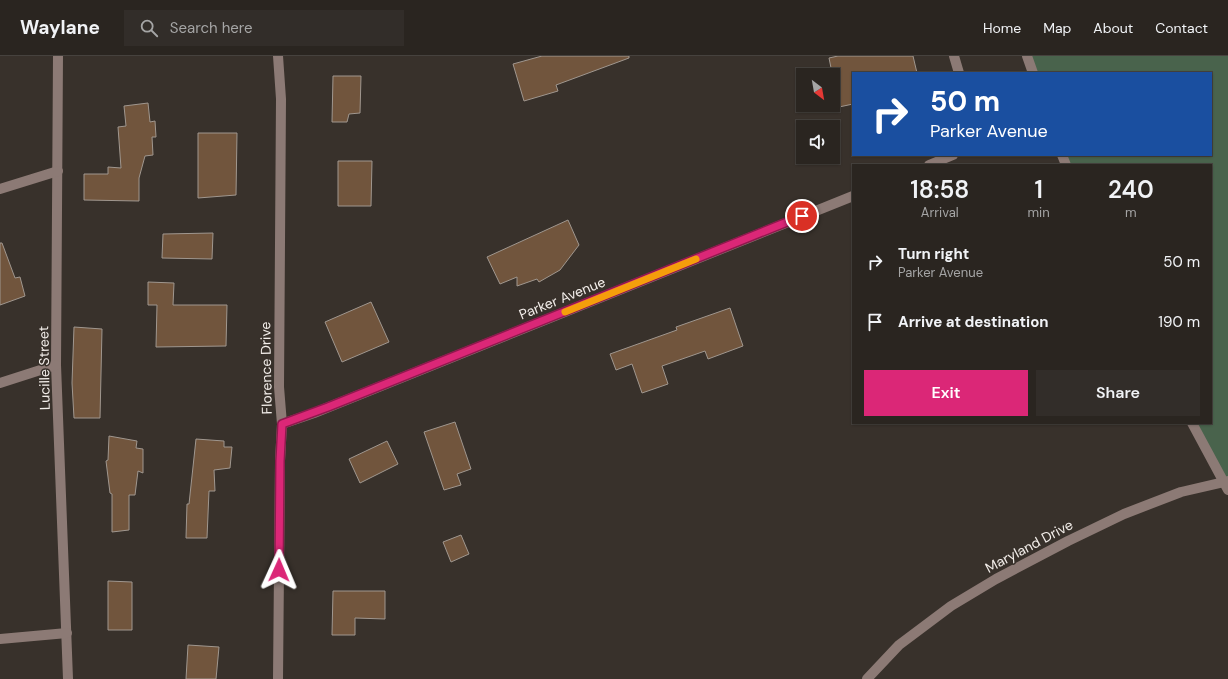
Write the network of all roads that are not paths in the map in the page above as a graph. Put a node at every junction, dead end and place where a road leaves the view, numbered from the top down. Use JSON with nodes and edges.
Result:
{"nodes":[{"id":1,"x":58,"y":56,"type":"edge"},
{"id":2,"x":278,"y":56,"type":"edge"},
{"id":3,"x":954,"y":56,"type":"edge"},
{"id":4,"x":1027,"y":56,"type":"edge"},
{"id":5,"x":959,"y":72,"type":"edge"},
{"id":6,"x":1033,"y":72,"type":"edge"},
{"id":7,"x":951,"y":156,"type":"edge"},
{"id":8,"x":931,"y":164,"type":"edge"},
{"id":9,"x":58,"y":171,"type":"junction"},
{"id":10,"x":0,"y":189,"type":"edge"},
{"id":11,"x":852,"y":196,"type":"edge"},
{"id":12,"x":56,"y":365,"type":"junction"},
{"id":13,"x":0,"y":383,"type":"edge"},
{"id":14,"x":282,"y":424,"type":"junction"},
{"id":15,"x":1193,"y":424,"type":"edge"},
{"id":16,"x":1227,"y":485,"type":"edge"},
{"id":17,"x":67,"y":633,"type":"junction"},
{"id":18,"x":0,"y":639,"type":"edge"},
{"id":19,"x":68,"y":679,"type":"edge"},
{"id":20,"x":278,"y":679,"type":"edge"},
{"id":21,"x":867,"y":679,"type":"edge"}],
"edges":[{"from":1,"to":9,"type":"street","name":"Lucille Street"},
{"from":2,"to":14,"type":"street","name":"Florence Drive"},
{"from":3,"to":5,"type":"street"},
{"from":4,"to":6,"type":"street"},
{"from":7,"to":8,"type":"street"},
{"from":9,"to":10,"type":"street"},
{"from":9,"to":12,"type":"street","name":"Lucille Street"},
{"from":11,"to":14,"type":"street","name":"Parker Avenue"},
{"from":12,"to":13,"type":"street"},
{"from":12,"to":17,"type":"street","name":"Lucille Street"},
{"from":14,"to":20,"type":"street","name":"Florence Drive"},
{"from":15,"to":16,"type":"street"},
{"from":16,"to":21,"type":"street","name":"Maryland Drive"},
{"from":17,"to":18,"type":"street"},
{"from":17,"to":19,"type":"street","name":"Lucille Street"}]}
